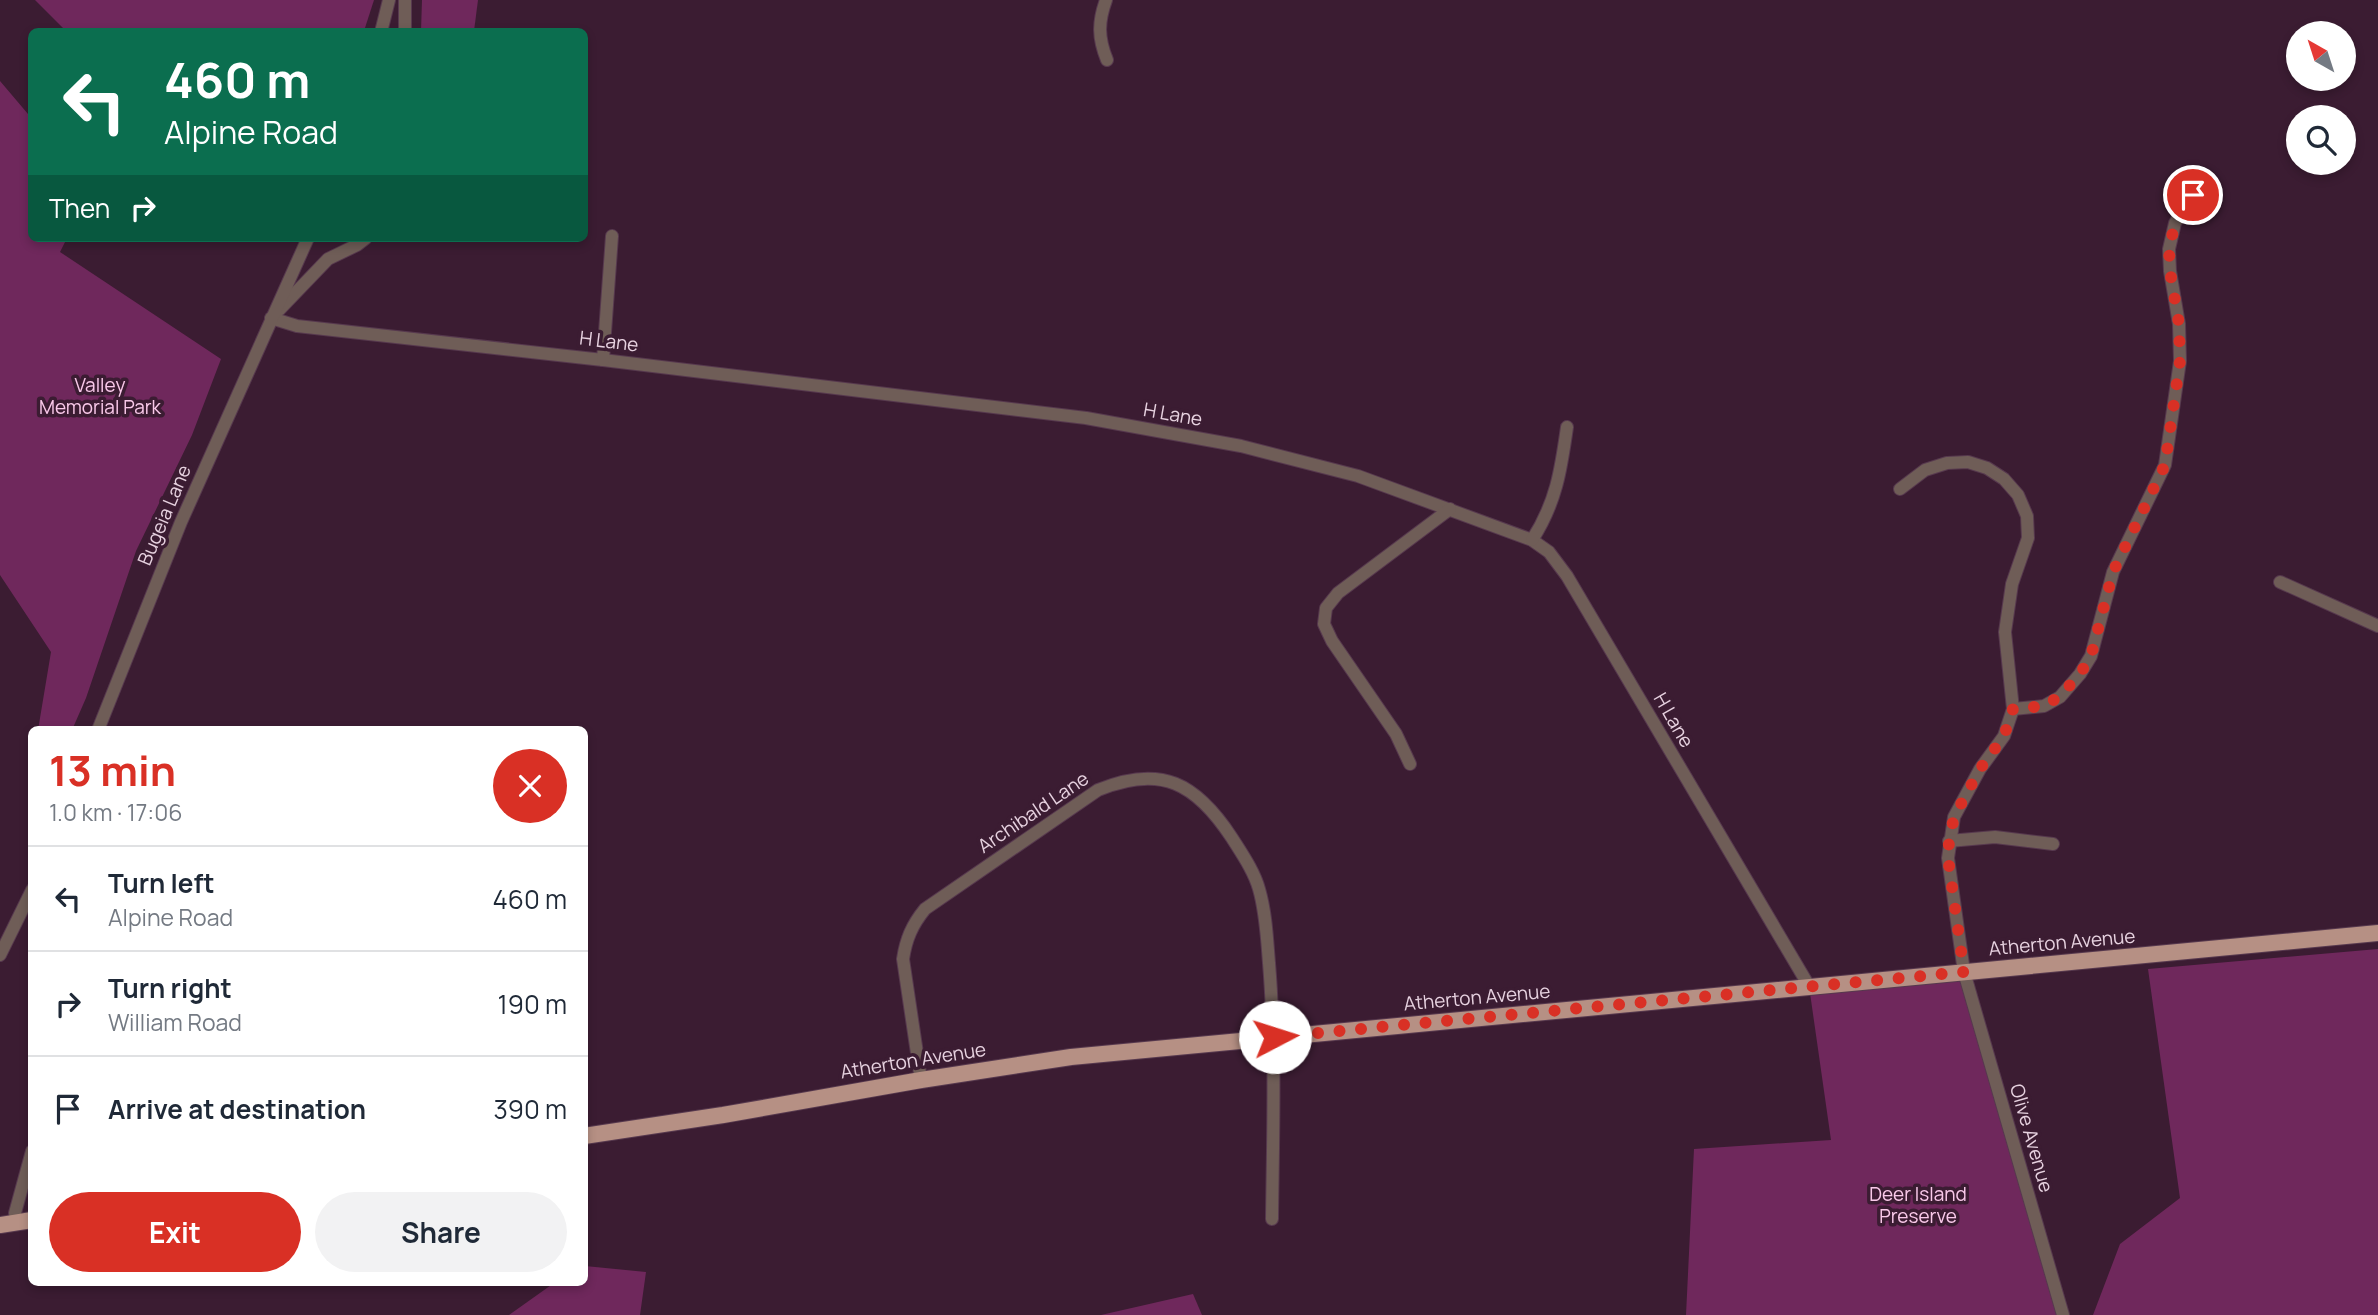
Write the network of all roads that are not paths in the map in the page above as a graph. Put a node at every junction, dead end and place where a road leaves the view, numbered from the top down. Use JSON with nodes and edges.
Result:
{"nodes":[{"id":1,"x":389,"y":0,"type":"edge"},
{"id":2,"x":405,"y":0,"type":"edge"},
{"id":3,"x":1105,"y":0,"type":"edge"},
{"id":4,"x":382,"y":28,"type":"edge"},
{"id":5,"x":405,"y":28,"type":"edge"},
{"id":6,"x":1107,"y":60,"type":"dead end"},
{"id":7,"x":2195,"y":176,"type":"dead end"},
{"id":8,"x":612,"y":236,"type":"dead end"},
{"id":9,"x":305,"y":242,"type":"edge"},
{"id":10,"x":358,"y":242,"type":"edge"},
{"id":11,"x":271,"y":318,"type":"junction"},
{"id":12,"x":603,"y":360,"type":"junction"},
{"id":13,"x":1567,"y":427,"type":"dead end"},
{"id":14,"x":1900,"y":489,"type":"dead end"},
{"id":15,"x":1450,"y":509,"type":"junction"},
{"id":16,"x":1532,"y":540,"type":"junction"},
{"id":17,"x":2280,"y":582,"type":"dead end"},
{"id":18,"x":2378,"y":626,"type":"edge"},
{"id":19,"x":2013,"y":709,"type":"junction"},
{"id":20,"x":100,"y":726,"type":"edge"},
{"id":21,"x":1410,"y":764,"type":"dead end"},
{"id":22,"x":1949,"y":841,"type":"junction"},
{"id":23,"x":2053,"y":844,"type":"dead end"},
{"id":24,"x":28,"y":898,"type":"edge"},
{"id":25,"x":2378,"y":933,"type":"edge"},
{"id":26,"x":0,"y":955,"type":"edge"},
{"id":27,"x":1964,"y":972,"type":"junction"},
{"id":28,"x":1809,"y":986,"type":"junction"},
{"id":29,"x":1275,"y":1037,"type":"junction"},
{"id":30,"x":921,"y":1080,"type":"junction"},
{"id":31,"x":588,"y":1135,"type":"edge"},
{"id":32,"x":28,"y":1166,"type":"edge"},
{"id":33,"x":1272,"y":1219,"type":"dead end"},
{"id":34,"x":24,"y":1221,"type":"edge"},
{"id":35,"x":0,"y":1225,"type":"edge"},
{"id":36,"x":2063,"y":1315,"type":"edge"}],
"edges":[{"from":1,"to":4,"type":"street"},
{"from":2,"to":5,"type":"street"},
{"from":3,"to":6,"type":"street"},
{"from":7,"to":19,"type":"street"},
{"from":8,"to":12,"type":"street"},
{"from":9,"to":11,"type":"street","name":"Bugeia Lane"},
{"from":10,"to":11,"type":"street"},
{"from":11,"to":12,"type":"street","name":"H Lane"},
{"from":11,"to":20,"type":"street","name":"Bugeia Lane"},
{"from":12,"to":15,"type":"street","name":"H Lane"},
{"from":13,"to":16,"type":"street"},
{"from":14,"to":19,"type":"street"},
{"from":15,"to":16,"type":"street","name":"H Lane"},
{"from":15,"to":21,"type":"street"},
{"from":16,"to":28,"type":"street","name":"H Lane"},
{"from":17,"to":18,"type":"street"},
{"from":19,"to":22,"type":"street","name":"Olive Avenue"},
{"from":22,"to":23,"type":"street"},
{"from":22,"to":27,"type":"street","name":"Olive Avenue"},
{"from":24,"to":26,"type":"street"},
{"from":25,"to":27,"type":"main road","name":"Atherton Avenue"},
{"from":27,"to":28,"type":"main road","name":"Atherton Avenue"},
{"from":27,"to":36,"type":"street","name":"Olive Avenue"},
{"from":28,"to":29,"type":"main road","name":"Atherton Avenue"},
{"from":29,"to":30,"type":"main road","name":"Atherton Avenue"},
{"from":29,"to":30,"type":"street","name":"Archibald Lane"},
{"from":29,"to":33,"type":"street","name":"Archibald Lane"},
{"from":30,"to":31,"type":"main road","name":"Atherton Avenue"},
{"from":32,"to":34,"type":"street"},
{"from":34,"to":35,"type":"main road"}]}
